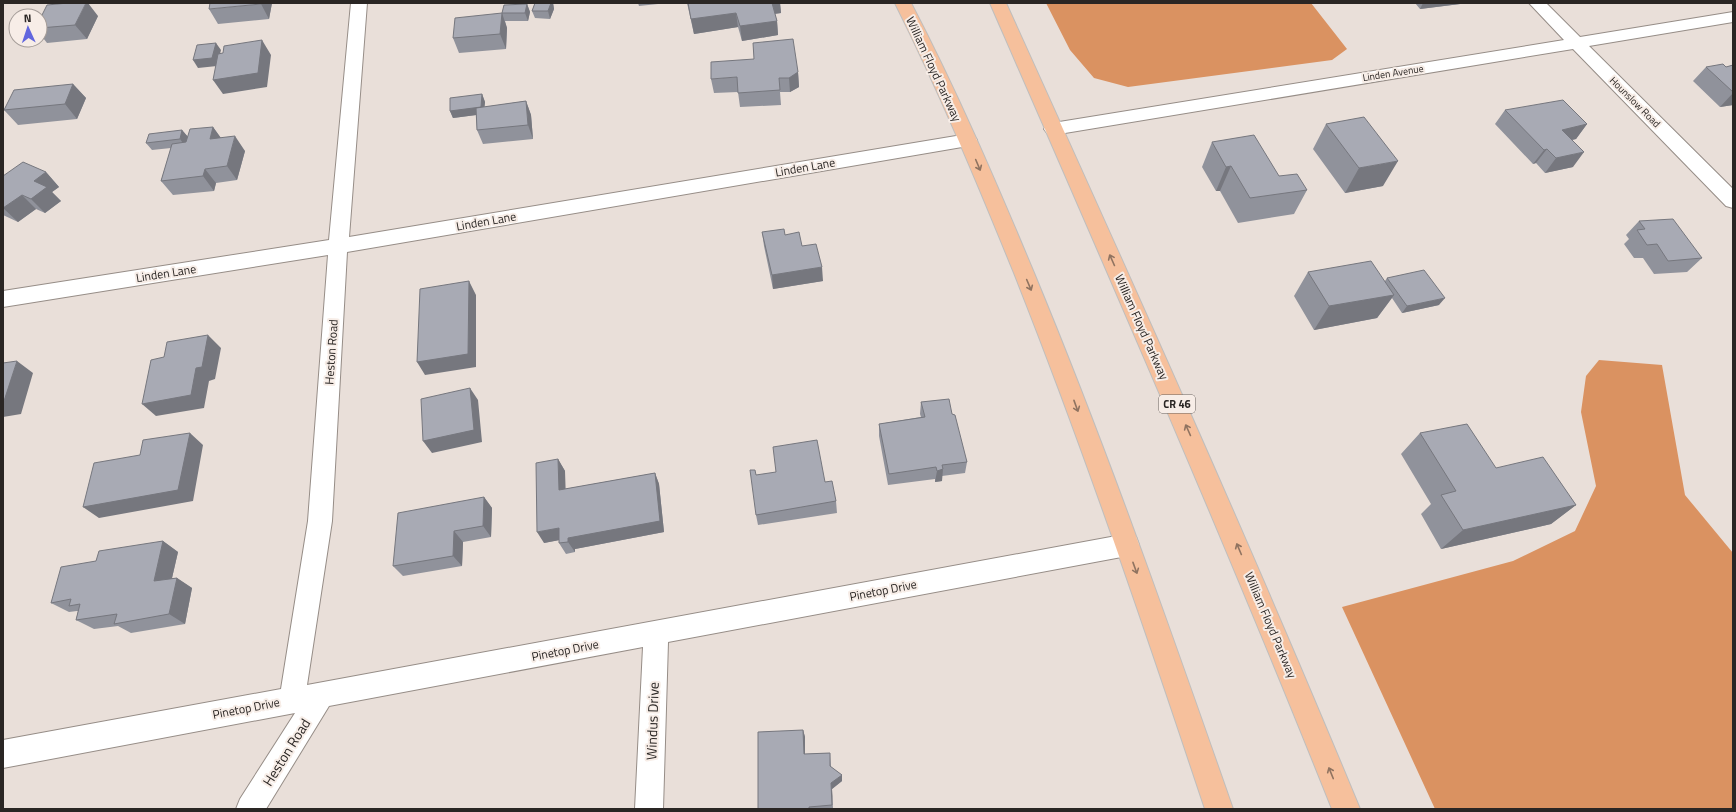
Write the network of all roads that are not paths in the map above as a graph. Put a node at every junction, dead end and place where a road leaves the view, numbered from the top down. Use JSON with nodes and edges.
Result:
{"nodes":[{"id":1,"x":359,"y":3,"type":"edge"},
{"id":2,"x":903,"y":3,"type":"edge"},
{"id":3,"x":998,"y":3,"type":"edge"},
{"id":4,"x":1537,"y":3,"type":"edge"},
{"id":5,"x":1733,"y":17,"type":"edge"},
{"id":6,"x":1576,"y":43,"type":"junction"},
{"id":7,"x":1053,"y":129,"type":"junction"},
{"id":8,"x":968,"y":140,"type":"junction"},
{"id":9,"x":1733,"y":201,"type":"edge"},
{"id":10,"x":338,"y":246,"type":"junction"},
{"id":11,"x":3,"y":299,"type":"edge"},
{"id":12,"x":1126,"y":545,"type":"junction"},
{"id":13,"x":656,"y":633,"type":"junction"},
{"id":14,"x":321,"y":695,"type":"junction"},
{"id":15,"x":292,"y":700,"type":"junction"},
{"id":16,"x":3,"y":754,"type":"edge"},
{"id":17,"x":250,"y":809,"type":"edge"},
{"id":18,"x":648,"y":809,"type":"edge"},
{"id":19,"x":1219,"y":809,"type":"edge"},
{"id":20,"x":1346,"y":809,"type":"edge"}],
"edges":[{"from":1,"to":10,"type":"street","name":"Heston Road"},
{"from":2,"to":8,"type":"highway","name":"William Floyd Parkway"},
{"from":3,"to":7,"type":"highway","name":"William Floyd Parkway","number":"CR 46"},
{"from":4,"to":6,"type":"street","name":"Hounslow Road"},
{"from":5,"to":6,"type":"street","name":"Linden Avenue"},
{"from":6,"to":7,"type":"street","name":"Linden Avenue"},
{"from":6,"to":9,"type":"street","name":"Hounslow Road"},
{"from":20,"to":7,"type":"highway","name":"William Floyd Parkway","number":"CR 46","one_way":true},
{"from":8,"to":10,"type":"street","name":"Linden Lane"},
{"from":8,"to":12,"type":"highway","name":"William Floyd Parkway","one_way":true},
{"from":10,"to":11,"type":"street","name":"Linden Lane"},
{"from":10,"to":15,"type":"street","name":"Heston Road"},
{"from":12,"to":13,"type":"street","name":"Pinetop Drive"},
{"from":12,"to":19,"type":"highway","name":"William Floyd Parkway","one_way":true},
{"from":13,"to":14,"type":"street","name":"Pinetop Drive"},
{"from":13,"to":18,"type":"street","name":"Windus Drive"},
{"from":14,"to":15,"type":"street","name":"Pinetop Drive"},
{"from":14,"to":17,"type":"street","name":"Heston Road"},
{"from":15,"to":16,"type":"street","name":"Pinetop Drive"}]}
